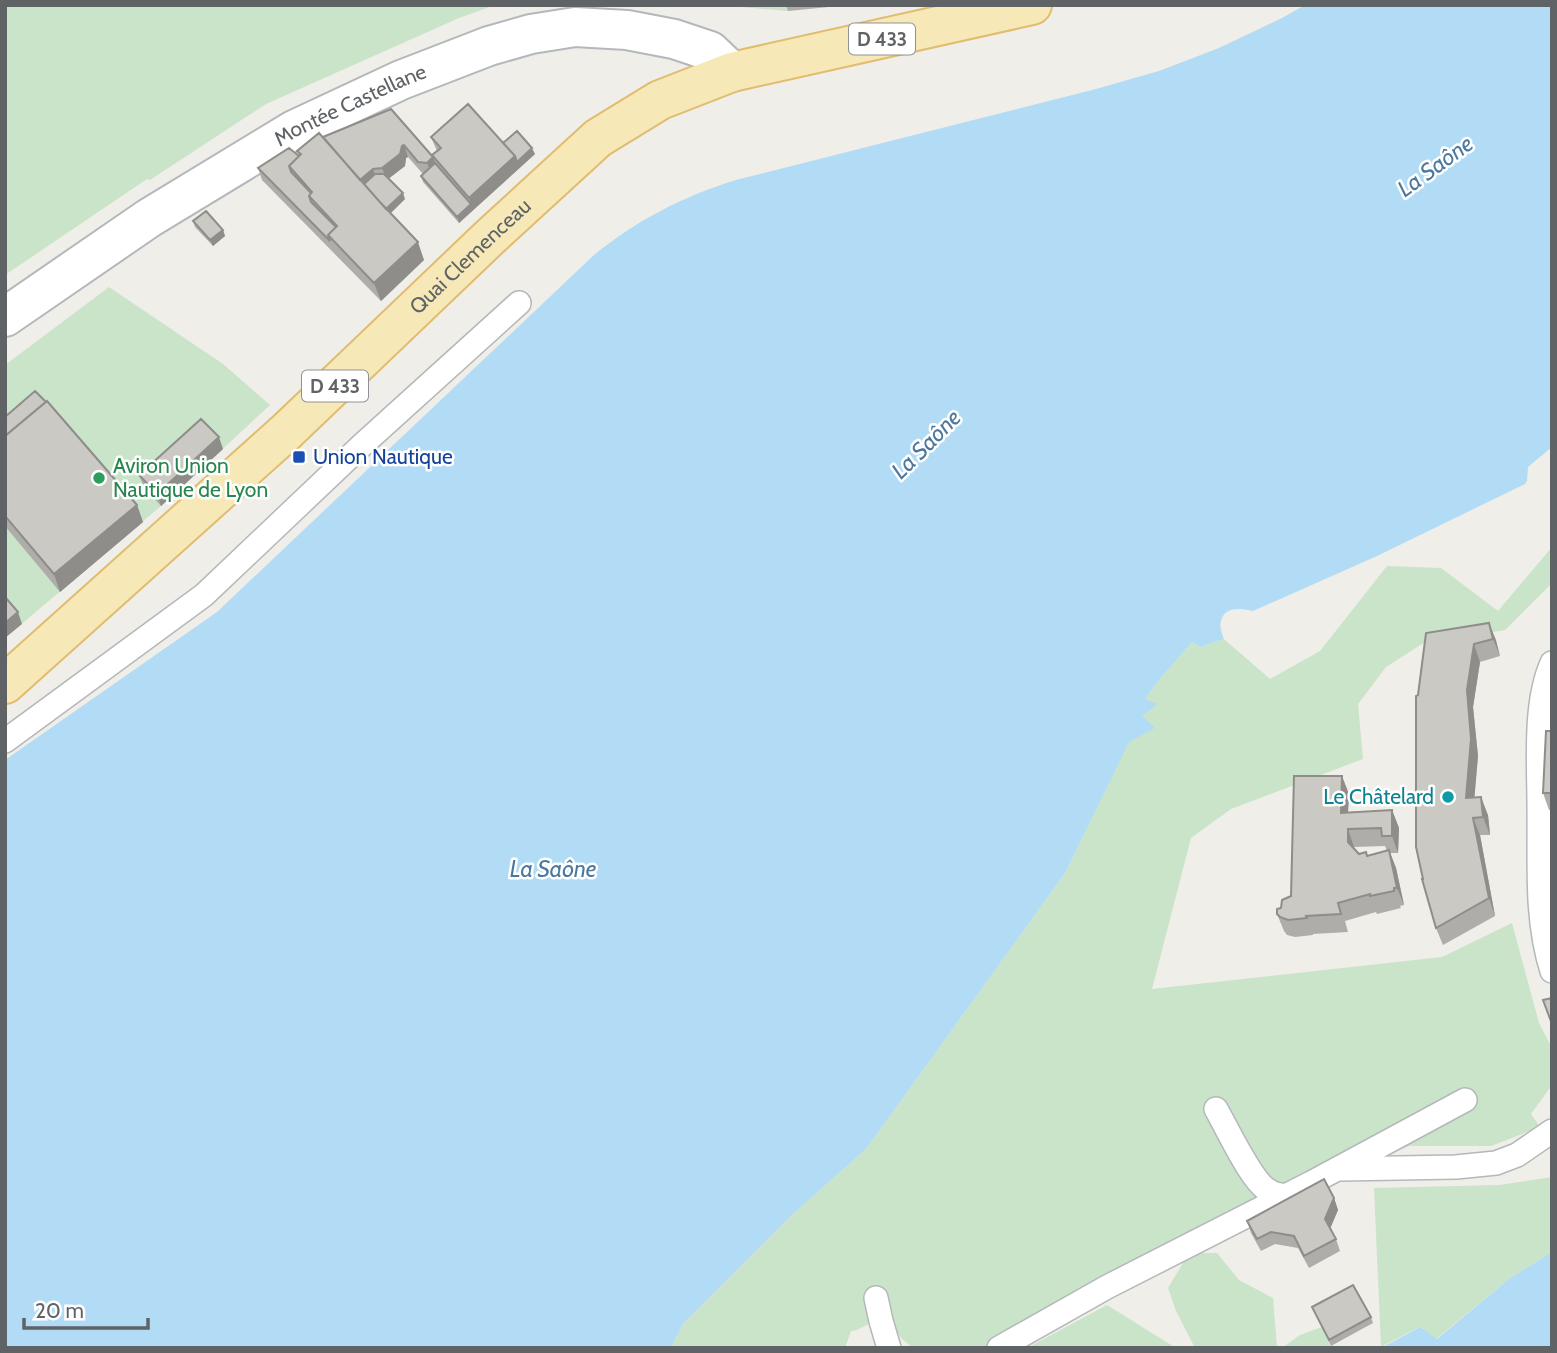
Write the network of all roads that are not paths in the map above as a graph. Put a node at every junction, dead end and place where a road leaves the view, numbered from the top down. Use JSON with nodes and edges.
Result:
{"nodes":[{"id":1,"x":1032,"y":5,"type":"edge"},
{"id":2,"x":732,"y":72,"type":"junction"},
{"id":3,"x":519,"y":303,"type":"dead end"},
{"id":4,"x":5,"y":317,"type":"edge"},
{"id":5,"x":1552,"y":663,"type":"edge"},
{"id":6,"x":5,"y":684,"type":"edge"},
{"id":7,"x":5,"y":741,"type":"edge"},
{"id":8,"x":1552,"y":971,"type":"edge"},
{"id":9,"x":1465,"y":1100,"type":"dead end"},
{"id":10,"x":1216,"y":1108,"type":"dead end"},
{"id":11,"x":1552,"y":1131,"type":"edge"},
{"id":12,"x":1338,"y":1169,"type":"junction"},
{"id":13,"x":1287,"y":1195,"type":"junction"},
{"id":14,"x":876,"y":1298,"type":"dead end"},
{"id":15,"x":889,"y":1348,"type":"edge"},
{"id":16,"x":999,"y":1348,"type":"edge"}],
"edges":[{"from":1,"to":2,"type":"main road","name":"Quai Clemenceau","number":"D 433"},
{"from":2,"to":4,"type":"main road","name":"Montée Castellane"},
{"from":2,"to":6,"type":"main road","name":"Quai Clemenceau","number":"D 433"},
{"from":3,"to":7,"type":"lane"},
{"from":5,"to":8,"type":"lane"},
{"from":9,"to":12,"type":"lane"},
{"from":10,"to":13,"type":"lane"},
{"from":11,"to":12,"type":"lane"},
{"from":12,"to":13,"type":"lane"},
{"from":13,"to":16,"type":"lane"},
{"from":14,"to":15,"type":"lane"}]}
